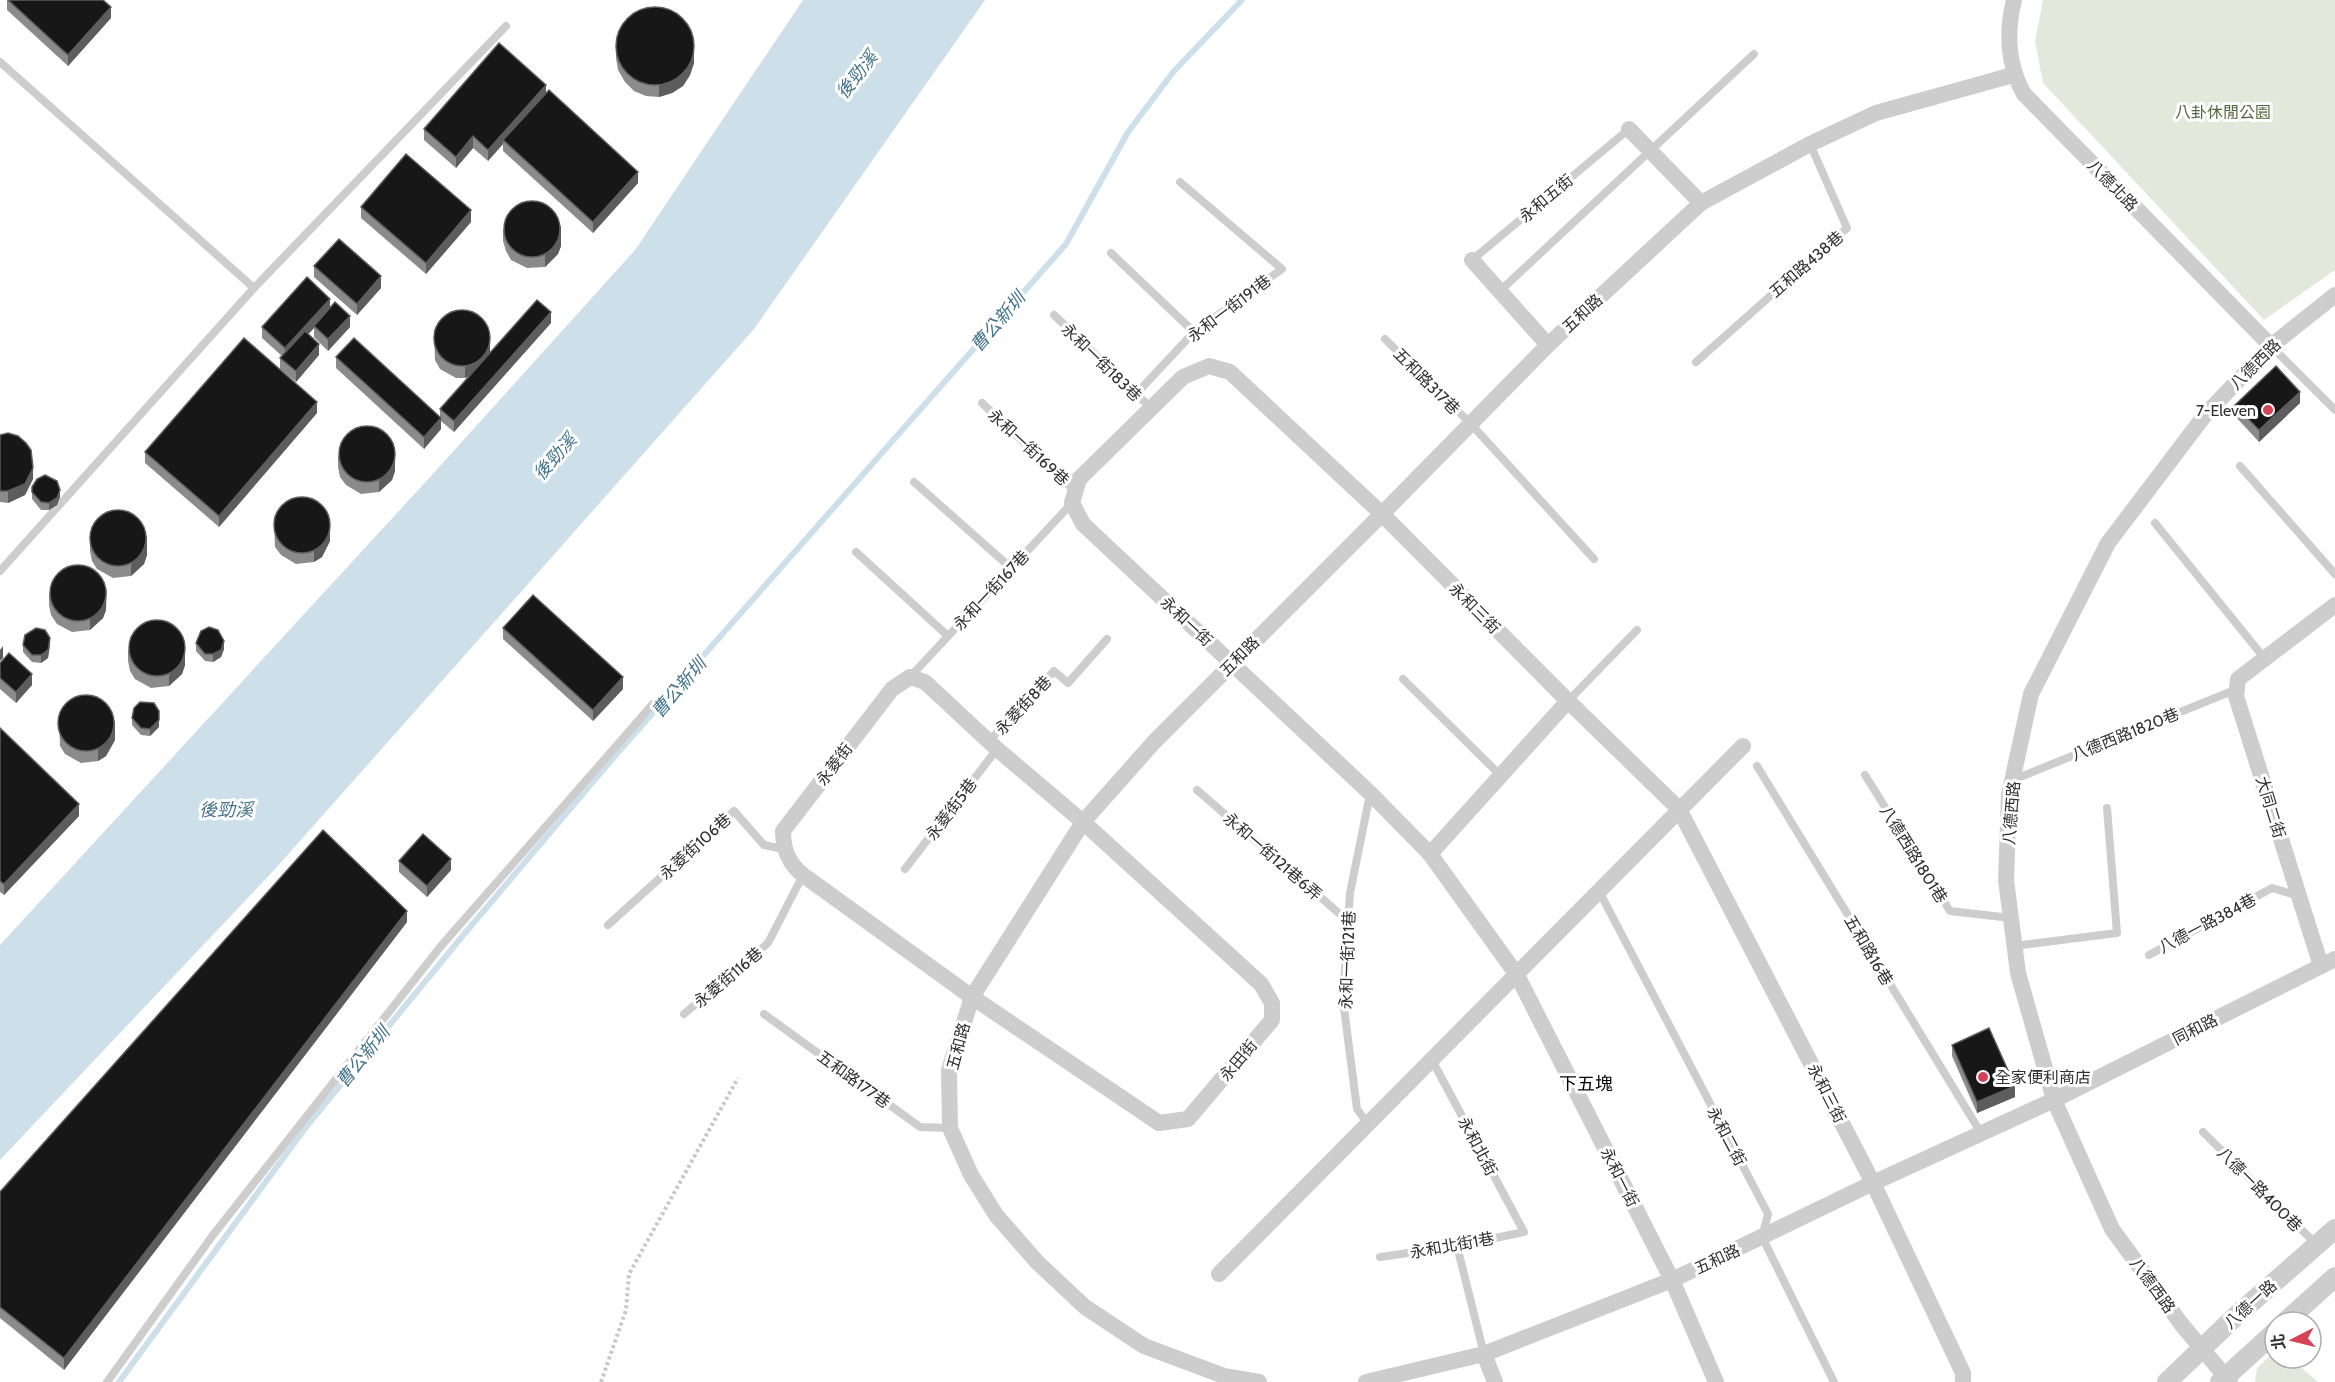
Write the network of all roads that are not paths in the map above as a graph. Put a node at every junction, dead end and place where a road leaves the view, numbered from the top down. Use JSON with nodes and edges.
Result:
{"nodes":[{"id":1,"x":2014,"y":0,"type":"edge"},
{"id":2,"x":506,"y":26,"type":"dead end"},
{"id":3,"x":1754,"y":54,"type":"dead end"},
{"id":4,"x":0,"y":62,"type":"edge"},
{"id":5,"x":2013,"y":75,"type":"junction"},
{"id":6,"x":1629,"y":129,"type":"joint"},
{"id":7,"x":1810,"y":144,"type":"junction"},
{"id":8,"x":1650,"y":151,"type":"junction"},
{"id":9,"x":1180,"y":182,"type":"dead end"},
{"id":10,"x":1701,"y":203,"type":"junction"},
{"id":11,"x":1111,"y":254,"type":"dead end"},
{"id":12,"x":1472,"y":260,"type":"joint"},
{"id":13,"x":254,"y":288,"type":"junction"},
{"id":14,"x":1501,"y":290,"type":"junction"},
{"id":15,"x":2335,"y":295,"type":"edge"},
{"id":16,"x":1054,"y":315,"type":"dead end"},
{"id":17,"x":1194,"y":332,"type":"junction"},
{"id":18,"x":1385,"y":339,"type":"dead end"},
{"id":19,"x":1548,"y":345,"type":"junction"},
{"id":20,"x":2271,"y":346,"type":"junction"},
{"id":21,"x":1696,"y":362,"type":"dead end"},
{"id":22,"x":1136,"y":394,"type":"junction"},
{"id":23,"x":982,"y":403,"type":"dead end"},
{"id":24,"x":1151,"y":408,"type":"junction"},
{"id":25,"x":2335,"y":410,"type":"edge"},
{"id":26,"x":1470,"y":423,"type":"junction"},
{"id":27,"x":2240,"y":466,"type":"dead end"},
{"id":28,"x":914,"y":482,"type":"dead end"},
{"id":29,"x":1074,"y":497,"type":"junction"},
{"id":30,"x":1382,"y":514,"type":"junction"},
{"id":31,"x":2156,"y":523,"type":"dead end"},
{"id":32,"x":856,"y":552,"type":"dead end"},
{"id":33,"x":1594,"y":559,"type":"dead end"},
{"id":34,"x":1011,"y":568,"type":"junction"},
{"id":35,"x":0,"y":571,"type":"edge"},
{"id":36,"x":2335,"y":574,"type":"edge"},
{"id":37,"x":2335,"y":605,"type":"edge"},
{"id":38,"x":1637,"y":630,"type":"dead end"},
{"id":39,"x":948,"y":636,"type":"junction"},
{"id":40,"x":1107,"y":639,"type":"dead end"},
{"id":41,"x":2265,"y":659,"type":"junction"},
{"id":42,"x":1231,"y":663,"type":"junction"},
{"id":43,"x":910,"y":677,"type":"junction"},
{"id":44,"x":1403,"y":679,"type":"dead end"},
{"id":45,"x":2237,"y":688,"type":"junction"},
{"id":46,"x":1568,"y":701,"type":"junction"},
{"id":47,"x":653,"y":704,"type":"dead end"},
{"id":48,"x":993,"y":745,"type":"junction"},
{"id":49,"x":1743,"y":746,"type":"dead end"},
{"id":50,"x":1757,"y":766,"type":"dead end"},
{"id":51,"x":1865,"y":775,"type":"dead end"},
{"id":52,"x":1501,"y":776,"type":"junction"},
{"id":53,"x":2013,"y":780,"type":"junction"},
{"id":54,"x":1197,"y":790,"type":"dead end"},
{"id":55,"x":1370,"y":793,"type":"junction"},
{"id":56,"x":2107,"y":808,"type":"dead end"},
{"id":57,"x":1679,"y":809,"type":"junction"},
{"id":58,"x":1083,"y":822,"type":"junction"},
{"id":59,"x":783,"y":849,"type":"junction"},
{"id":60,"x":1430,"y":854,"type":"junction"},
{"id":61,"x":905,"y":869,"type":"dead end"},
{"id":62,"x":803,"y":875,"type":"junction"},
{"id":63,"x":1600,"y":893,"type":"junction"},
{"id":64,"x":2299,"y":896,"type":"junction"},
{"id":65,"x":2011,"y":918,"type":"junction"},
{"id":66,"x":1348,"y":922,"type":"junction"},
{"id":67,"x":608,"y":925,"type":"dead end"},
{"id":68,"x":2015,"y":946,"type":"junction"},
{"id":69,"x":2149,"y":955,"type":"dead end"},
{"id":70,"x":2328,"y":962,"type":"edge"},
{"id":71,"x":1517,"y":975,"type":"junction"},
{"id":72,"x":972,"y":997,"type":"junction"},
{"id":73,"x":684,"y":1014,"type":"dead end"},
{"id":74,"x":764,"y":1014,"type":"dead end"},
{"id":75,"x":1432,"y":1060,"type":"junction"},
{"id":76,"x":2054,"y":1100,"type":"junction"},
{"id":77,"x":1368,"y":1124,"type":"junction"},
{"id":78,"x":950,"y":1128,"type":"junction"},
{"id":79,"x":2203,"y":1132,"type":"dead end"},
{"id":80,"x":1981,"y":1134,"type":"junction"},
{"id":81,"x":1873,"y":1183,"type":"junction"},
{"id":82,"x":2335,"y":1229,"type":"edge"},
{"id":83,"x":1524,"y":1232,"type":"joint"},
{"id":84,"x":1762,"y":1237,"type":"junction"},
{"id":85,"x":2316,"y":1245,"type":"junction"},
{"id":86,"x":1457,"y":1246,"type":"junction"},
{"id":87,"x":1380,"y":1257,"type":"dead end"},
{"id":88,"x":1219,"y":1274,"type":"dead end"},
{"id":89,"x":2335,"y":1277,"type":"edge"},
{"id":90,"x":1672,"y":1280,"type":"junction"},
{"id":91,"x":2299,"y":1310,"type":"edge"},
{"id":92,"x":2263,"y":1344,"type":"edge"},
{"id":93,"x":2201,"y":1349,"type":"junction"},
{"id":94,"x":1484,"y":1354,"type":"junction"},
{"id":95,"x":2225,"y":1380,"type":"edge"},
{"id":96,"x":107,"y":1382,"type":"edge"},
{"id":97,"x":1258,"y":1382,"type":"edge"},
{"id":98,"x":1366,"y":1382,"type":"edge"},
{"id":99,"x":1495,"y":1382,"type":"edge"},
{"id":100,"x":1716,"y":1382,"type":"edge"},
{"id":101,"x":1834,"y":1382,"type":"edge"},
{"id":102,"x":1963,"y":1382,"type":"edge"},
{"id":103,"x":2167,"y":1382,"type":"edge"}],
"edges":[{"from":1,"to":5,"type":"street","name":"八德北路"},
{"from":2,"to":13,"type":"lane"},
{"from":3,"to":8,"type":"lane"},
{"from":4,"to":13,"type":"lane"},
{"from":5,"to":7,"type":"street","name":"五和路"},
{"from":5,"to":20,"type":"street","name":"八德北路"},
{"from":6,"to":8,"type":"street","name":"永和五街"},
{"from":6,"to":12,"type":"lane","name":"永和五街"},
{"from":7,"to":10,"type":"street","name":"五和路"},
{"from":7,"to":21,"type":"lane","name":"五和路438巷"},
{"from":8,"to":10,"type":"street","name":"永和五街"},
{"from":8,"to":14,"type":"lane"},
{"from":9,"to":17,"type":"lane","name":"永和一街191巷"},
{"from":10,"to":19,"type":"street","name":"五和路"},
{"from":11,"to":17,"type":"lane"},
{"from":12,"to":14,"type":"street","name":"永和五街"},
{"from":13,"to":35,"type":"lane"},
{"from":14,"to":19,"type":"street","name":"永和五街"},
{"from":15,"to":20,"type":"street","name":"八德西路"},
{"from":16,"to":22,"type":"lane","name":"永和一街183巷"},
{"from":17,"to":22,"type":"lane","name":"永和一街191巷"},
{"from":18,"to":26,"type":"lane","name":"五和路317巷"},
{"from":19,"to":26,"type":"street","name":"五和路"},
{"from":20,"to":25,"type":"lane"},
{"from":20,"to":53,"type":"street","name":"八德西路"},
{"from":22,"to":24,"type":"lane","name":"永和一街183巷"},
{"from":23,"to":29,"type":"lane","name":"永和一街169巷"},
{"from":24,"to":29,"type":"street"},
{"from":24,"to":30,"type":"street"},
{"from":26,"to":30,"type":"street","name":"五和路"},
{"from":26,"to":33,"type":"lane"},
{"from":27,"to":36,"type":"lane"},
{"from":28,"to":34,"type":"lane"},
{"from":29,"to":34,"type":"lane","name":"永和一街167巷"},
{"from":29,"to":42,"type":"street","name":"永和一街"},
{"from":30,"to":42,"type":"street","name":"五和路"},
{"from":30,"to":46,"type":"street","name":"永和三街"},
{"from":31,"to":41,"type":"lane"},
{"from":32,"to":39,"type":"lane"},
{"from":34,"to":39,"type":"lane","name":"永和一街167巷"},
{"from":37,"to":41,"type":"street"},
{"from":38,"to":46,"type":"lane"},
{"from":39,"to":43,"type":"lane","name":"永和一街167巷"},
{"from":40,"to":48,"type":"lane","name":"永菱街8巷"},
{"from":41,"to":45,"type":"street"},
{"from":42,"to":55,"type":"street","name":"永和一街"},
{"from":42,"to":58,"type":"street","name":"五和路"},
{"from":43,"to":48,"type":"street"},
{"from":43,"to":59,"type":"street","name":"永菱街"},
{"from":44,"to":52,"type":"lane"},
{"from":45,"to":53,"type":"lane","name":"八德西路1820巷"},
{"from":45,"to":64,"type":"street","name":"大同二街"},
{"from":46,"to":52,"type":"street"},
{"from":46,"to":57,"type":"street","name":"永和三街"},
{"from":47,"to":96,"type":"lane"},
{"from":48,"to":58,"type":"street"},
{"from":48,"to":61,"type":"lane","name":"永菱街5巷"},
{"from":49,"to":57,"type":"street"},
{"from":50,"to":80,"type":"lane","name":"五和路16巷"},
{"from":51,"to":65,"type":"lane","name":"八德西路1801巷"},
{"from":52,"to":60,"type":"street"},
{"from":53,"to":65,"type":"street","name":"八德西路"},
{"from":54,"to":66,"type":"lane","name":"永和一街121巷6弄"},
{"from":55,"to":60,"type":"street","name":"永和一街"},
{"from":55,"to":66,"type":"lane","name":"永和一街121巷"},
{"from":56,"to":68,"type":"lane"},
{"from":57,"to":63,"type":"street"},
{"from":57,"to":81,"type":"street","name":"永和三街"},
{"from":58,"to":72,"type":"street","name":"五和路"},
{"from":58,"to":72,"type":"street","name":"永田街"},
{"from":59,"to":62,"type":"street"},
{"from":59,"to":67,"type":"lane","name":"永菱街106巷"},
{"from":60,"to":71,"type":"street","name":"永和一街"},
{"from":62,"to":72,"type":"street"},
{"from":62,"to":73,"type":"lane","name":"永菱街116巷"},
{"from":63,"to":71,"type":"street"},
{"from":63,"to":84,"type":"lane","name":"永和二街"},
{"from":64,"to":69,"type":"lane","name":"八德一路384巷"},
{"from":64,"to":70,"type":"street","name":"大同二街"},
{"from":65,"to":68,"type":"street","name":"八德西路"},
{"from":66,"to":77,"type":"lane","name":"永和一街121巷"},
{"from":68,"to":76,"type":"street","name":"八德西路"},
{"from":70,"to":76,"type":"street","name":"同和路"},
{"from":71,"to":75,"type":"street"},
{"from":71,"to":90,"type":"street","name":"永和一街"},
{"from":72,"to":78,"type":"street","name":"五和路"},
{"from":74,"to":78,"type":"lane","name":"五和路177巷"},
{"from":75,"to":77,"type":"street"},
{"from":75,"to":83,"type":"lane","name":"永和北街"},
{"from":76,"to":80,"type":"street","name":"五和路"},
{"from":76,"to":93,"type":"street","name":"八德西路"},
{"from":77,"to":88,"type":"street"},
{"from":78,"to":97,"type":"street","name":"五和路"},
{"from":79,"to":85,"type":"lane","name":"八德一路400巷"},
{"from":80,"to":81,"type":"street","name":"五和路"},
{"from":81,"to":84,"type":"street","name":"五和路"},
{"from":81,"to":102,"type":"street","name":"永和三街"},
{"from":82,"to":85,"type":"street","name":"八德一路"},
{"from":83,"to":86,"type":"lane","name":"永和北街1巷"},
{"from":84,"to":90,"type":"street","name":"五和路"},
{"from":84,"to":101,"type":"lane"},
{"from":85,"to":93,"type":"street","name":"八德一路"},
{"from":86,"to":87,"type":"lane","name":"永和北街1巷"},
{"from":86,"to":94,"type":"lane"},
{"from":89,"to":91,"type":"street"},
{"from":90,"to":94,"type":"street","name":"五和路"},
{"from":90,"to":100,"type":"street","name":"永和一街"},
{"from":92,"to":95,"type":"street"},
{"from":93,"to":95,"type":"street","name":"八德西路"},
{"from":93,"to":103,"type":"street","name":"八德一路"},
{"from":94,"to":98,"type":"street","name":"五和路"},
{"from":94,"to":99,"type":"street"}]}
